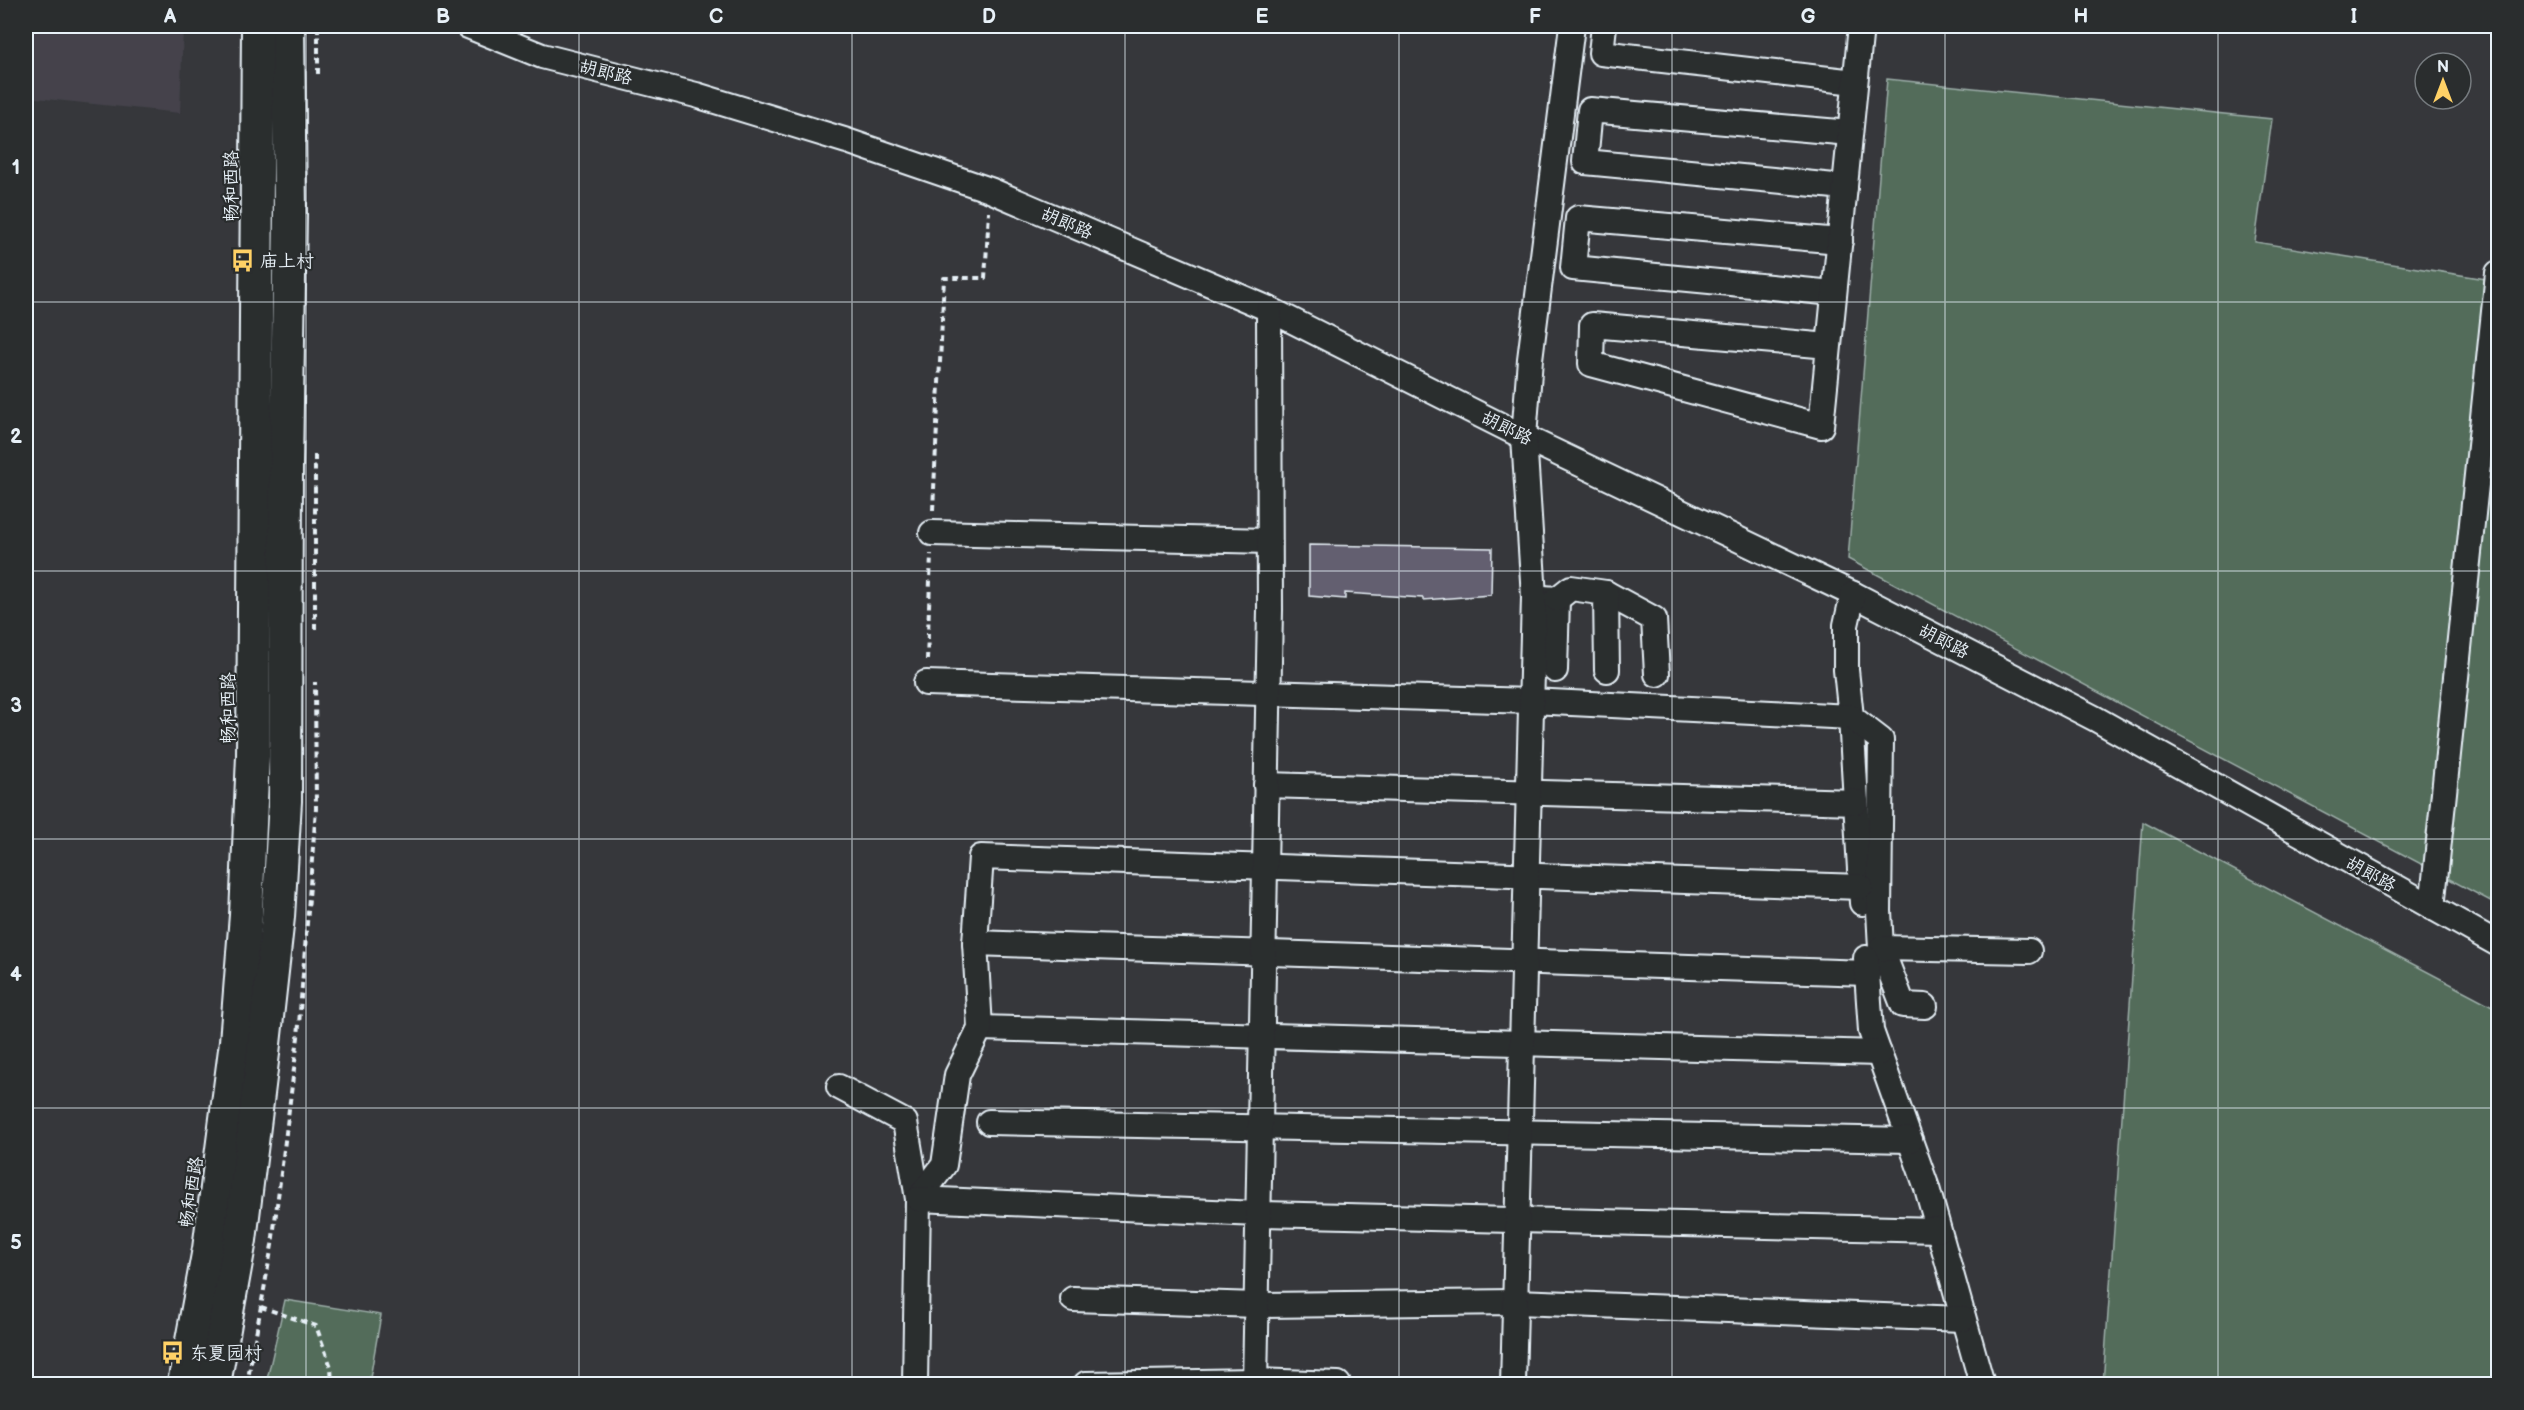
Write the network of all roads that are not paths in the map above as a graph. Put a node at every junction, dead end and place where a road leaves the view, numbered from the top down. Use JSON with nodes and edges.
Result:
{"nodes":[{"id":1,"x":258,"y":26,"type":"edge"},
{"id":2,"x":288,"y":26,"type":"edge"},
{"id":3,"x":468,"y":26,"type":"edge"},
{"id":4,"x":1572,"y":26,"type":"edge"},
{"id":5,"x":1604,"y":26,"type":"edge"},
{"id":6,"x":1861,"y":26,"type":"edge"},
{"id":7,"x":1856,"y":82,"type":"junction"},
{"id":8,"x":1850,"y":134,"type":"junction"},
{"id":9,"x":1845,"y":187,"type":"junction"},
{"id":10,"x":1840,"y":242,"type":"junction"},
{"id":11,"x":2499,"y":273,"type":"edge"},
{"id":12,"x":1834,"y":293,"type":"junction"},
{"id":13,"x":1269,"y":309,"type":"junction"},
{"id":14,"x":1829,"y":346,"type":"junction"},
{"id":15,"x":1524,"y":437,"type":"junction"},
{"id":16,"x":932,"y":533,"type":"road end"},
{"id":17,"x":1269,"y":541,"type":"junction"},
{"id":18,"x":1606,"y":593,"type":"junction"},
{"id":19,"x":1853,"y":594,"type":"junction"},
{"id":20,"x":1546,"y":598,"type":"junction"},
{"id":21,"x":1555,"y":670,"type":"dead end"},
{"id":22,"x":1607,"y":670,"type":"dead end"},
{"id":23,"x":1657,"y":674,"type":"dead end"},
{"id":24,"x":926,"y":683,"type":"road end"},
{"id":25,"x":1268,"y":693,"type":"junction"},
{"id":26,"x":1532,"y":701,"type":"junction"},
{"id":27,"x":1851,"y":717,"type":"junction"},
{"id":28,"x":1266,"y":785,"type":"junction"},
{"id":29,"x":1529,"y":792,"type":"junction"},
{"id":30,"x":1856,"y":802,"type":"junction"},
{"id":31,"x":1265,"y":867,"type":"junction"},
{"id":32,"x":1527,"y":876,"type":"junction"},
{"id":33,"x":1861,"y":887,"type":"junction"},
{"id":34,"x":2432,"y":908,"type":"junction"},
{"id":35,"x":975,"y":943,"type":"junction"},
{"id":36,"x":2499,"y":944,"type":"edge"},
{"id":37,"x":1881,"y":948,"type":"junction"},
{"id":38,"x":2029,"y":951,"type":"dead end"},
{"id":39,"x":1263,"y":952,"type":"junction"},
{"id":40,"x":1525,"y":961,"type":"junction"},
{"id":41,"x":1867,"y":973,"type":"junction"},
{"id":42,"x":1925,"y":1006,"type":"dead end"},
{"id":43,"x":980,"y":1028,"type":"junction"},
{"id":44,"x":1262,"y":1036,"type":"junction"},
{"id":45,"x":1522,"y":1043,"type":"junction"},
{"id":46,"x":1879,"y":1053,"type":"junction"},
{"id":47,"x":839,"y":1087,"type":"dead end"},
{"id":48,"x":988,"y":1122,"type":"dead end"},
{"id":49,"x":1260,"y":1127,"type":"junction"},
{"id":50,"x":1520,"y":1132,"type":"junction"},
{"id":51,"x":1910,"y":1140,"type":"junction"},
{"id":52,"x":918,"y":1199,"type":"junction"},
{"id":53,"x":1258,"y":1214,"type":"junction"},
{"id":54,"x":1517,"y":1222,"type":"junction"},
{"id":55,"x":1938,"y":1230,"type":"junction"},
{"id":56,"x":1073,"y":1299,"type":"dead end"},
{"id":57,"x":1515,"y":1302,"type":"junction"},
{"id":58,"x":1257,"y":1305,"type":"junction"},
{"id":59,"x":1963,"y":1319,"type":"junction"},
{"id":60,"x":1255,"y":1383,"type":"edge"},
{"id":61,"x":184,"y":1384,"type":"edge"},
{"id":62,"x":214,"y":1384,"type":"edge"},
{"id":63,"x":915,"y":1384,"type":"edge"},
{"id":64,"x":1086,"y":1384,"type":"edge"},
{"id":65,"x":1338,"y":1384,"type":"edge"},
{"id":66,"x":1513,"y":1384,"type":"edge"},
{"id":67,"x":1982,"y":1384,"type":"edge"}],
"edges":[{"from":1,"to":61,"type":"main road","name":"畅和西路"},
{"from":2,"to":62,"type":"main road"},
{"from":3,"to":13,"type":"street","name":"胡郎路"},
{"from":4,"to":15,"type":"street"},
{"from":5,"to":7,"type":"street"},
{"from":6,"to":7,"type":"street"},
{"from":7,"to":8,"type":"street"},
{"from":8,"to":9,"type":"street"},
{"from":8,"to":9,"type":"street"},
{"from":9,"to":10,"type":"street"},
{"from":10,"to":12,"type":"street"},
{"from":10,"to":12,"type":"street"},
{"from":11,"to":34,"type":"street"},
{"from":12,"to":14,"type":"street"},
{"from":13,"to":15,"type":"street","name":"胡郎路"},
{"from":13,"to":17,"type":"street"},
{"from":14,"to":14,"type":"street"},
{"from":15,"to":19,"type":"street","name":"胡郎路"},
{"from":15,"to":20,"type":"street"},
{"from":16,"to":17,"type":"street"},
{"from":17,"to":25,"type":"street"},
{"from":18,"to":20,"type":"street"},
{"from":18,"to":22,"type":"street"},
{"from":18,"to":23,"type":"street"},
{"from":19,"to":27,"type":"street"},
{"from":19,"to":34,"type":"street","name":"胡郎路"},
{"from":20,"to":21,"type":"street"},
{"from":20,"to":26,"type":"street"},
{"from":24,"to":25,"type":"street"},
{"from":25,"to":26,"type":"street"},
{"from":25,"to":28,"type":"street"},
{"from":26,"to":27,"type":"street"},
{"from":26,"to":29,"type":"street"},
{"from":27,"to":30,"type":"street"},
{"from":27,"to":37,"type":"street"},
{"from":28,"to":29,"type":"street"},
{"from":28,"to":31,"type":"street"},
{"from":29,"to":30,"type":"street"},
{"from":29,"to":32,"type":"street"},
{"from":30,"to":33,"type":"street"},
{"from":31,"to":32,"type":"street"},
{"from":31,"to":35,"type":"street"},
{"from":31,"to":39,"type":"street"},
{"from":32,"to":33,"type":"street"},
{"from":32,"to":40,"type":"street"},
{"from":33,"to":41,"type":"street"},
{"from":34,"to":36,"type":"street","name":"胡郎路"},
{"from":35,"to":39,"type":"street"},
{"from":35,"to":43,"type":"street"},
{"from":37,"to":38,"type":"street"},
{"from":37,"to":42,"type":"street"},
{"from":39,"to":40,"type":"street"},
{"from":39,"to":44,"type":"street"},
{"from":40,"to":41,"type":"street"},
{"from":40,"to":45,"type":"street"},
{"from":41,"to":46,"type":"street"},
{"from":43,"to":44,"type":"street"},
{"from":43,"to":52,"type":"street"},
{"from":44,"to":45,"type":"street"},
{"from":44,"to":49,"type":"street"},
{"from":45,"to":46,"type":"street"},
{"from":45,"to":50,"type":"street"},
{"from":46,"to":51,"type":"street"},
{"from":47,"to":52,"type":"street"},
{"from":48,"to":49,"type":"street"},
{"from":49,"to":50,"type":"street"},
{"from":49,"to":53,"type":"street"},
{"from":50,"to":51,"type":"street"},
{"from":50,"to":54,"type":"street"},
{"from":51,"to":55,"type":"street"},
{"from":52,"to":53,"type":"street"},
{"from":52,"to":63,"type":"street"},
{"from":53,"to":54,"type":"street"},
{"from":53,"to":58,"type":"street"},
{"from":54,"to":55,"type":"street"},
{"from":54,"to":57,"type":"street"},
{"from":55,"to":59,"type":"street"},
{"from":56,"to":58,"type":"street"},
{"from":57,"to":58,"type":"street"},
{"from":57,"to":59,"type":"street"},
{"from":57,"to":66,"type":"street"},
{"from":58,"to":60,"type":"street"},
{"from":59,"to":67,"type":"street"},
{"from":60,"to":64,"type":"street"},
{"from":60,"to":65,"type":"street"}]}
